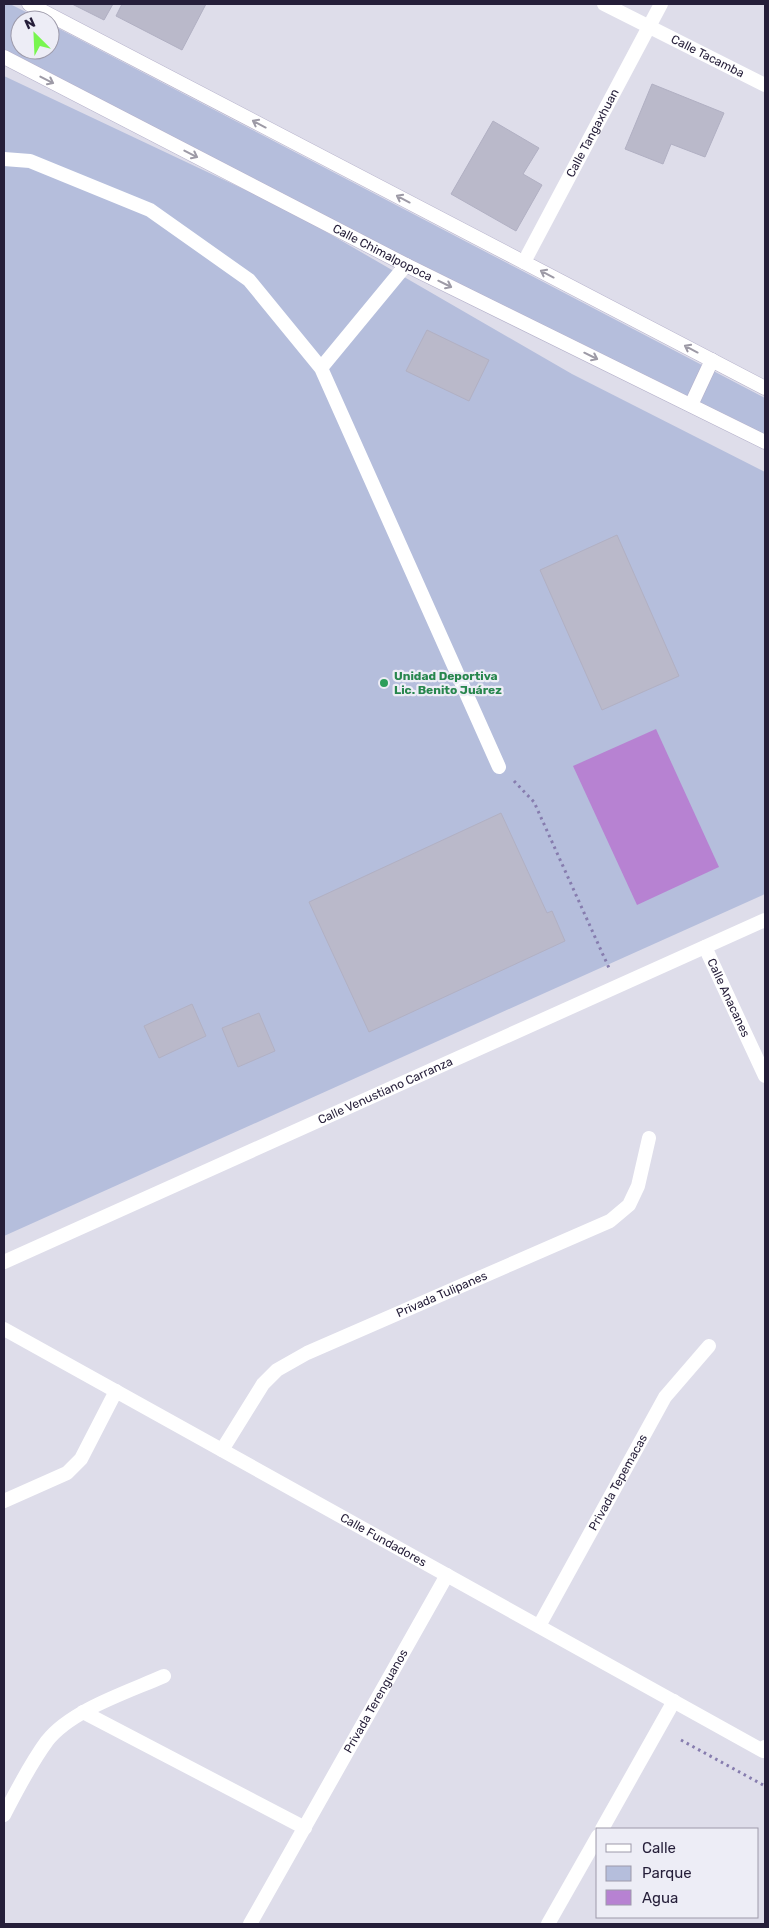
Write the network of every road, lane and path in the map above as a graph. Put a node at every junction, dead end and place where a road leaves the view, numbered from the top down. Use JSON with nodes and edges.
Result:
{"nodes":[{"id":1,"x":28,"y":4,"type":"edge"},
{"id":2,"x":604,"y":4,"type":"edge"},
{"id":3,"x":661,"y":4,"type":"edge"},
{"id":4,"x":650,"y":27,"type":"junction"},
{"id":5,"x":4,"y":57,"type":"edge"},
{"id":6,"x":765,"y":85,"type":"edge"},
{"id":7,"x":4,"y":159,"type":"edge"},
{"id":8,"x":524,"y":262,"type":"junction"},
{"id":9,"x":406,"y":265,"type":"junction"},
{"id":10,"x":712,"y":360,"type":"junction"},
{"id":11,"x":321,"y":368,"type":"junction"},
{"id":12,"x":765,"y":388,"type":"edge"},
{"id":13,"x":691,"y":405,"type":"junction"},
{"id":14,"x":765,"y":442,"type":"edge"},
{"id":15,"x":499,"y":767,"type":"joint"},
{"id":16,"x":765,"y":920,"type":"edge"},
{"id":17,"x":705,"y":947,"type":"junction"},
{"id":18,"x":617,"y":986,"type":"junction"},
{"id":19,"x":765,"y":1076,"type":"edge"},
{"id":20,"x":649,"y":1138,"type":"dead end"},
{"id":21,"x":4,"y":1262,"type":"edge"},
{"id":22,"x":4,"y":1328,"type":"edge"},
{"id":23,"x":709,"y":1346,"type":"dead end"},
{"id":24,"x":116,"y":1390,"type":"junction"},
{"id":25,"x":222,"y":1450,"type":"junction"},
{"id":26,"x":4,"y":1501,"type":"edge"},
{"id":27,"x":447,"y":1575,"type":"junction"},
{"id":28,"x":540,"y":1626,"type":"junction"},
{"id":29,"x":164,"y":1676,"type":"dead end"},
{"id":30,"x":674,"y":1701,"type":"junction"},
{"id":31,"x":83,"y":1712,"type":"junction"},
{"id":32,"x":681,"y":1740,"type":"dead end"},
{"id":33,"x":764,"y":1749,"type":"edge"},
{"id":34,"x":765,"y":1786,"type":"edge"},
{"id":35,"x":4,"y":1815,"type":"edge"},
{"id":36,"x":305,"y":1828,"type":"junction"},
{"id":37,"x":603,"y":1828,"type":"edge"},
{"id":38,"x":596,"y":1840,"type":"edge"},
{"id":39,"x":250,"y":1924,"type":"edge"},
{"id":40,"x":548,"y":1924,"type":"edge"}],
"edges":[{"from":8,"to":1,"type":"street","one_way":true},
{"from":2,"to":4,"type":"street","name":"Calle Tacamba"},
{"from":3,"to":4,"type":"street","name":"Calle Tangaxhuan"},
{"from":4,"to":6,"type":"street","name":"Calle Tacamba"},
{"from":4,"to":8,"type":"street","name":"Calle Tangaxhuan"},
{"from":5,"to":9,"type":"street","name":"Calle Chimalpopoca","one_way":true},
{"from":7,"to":11,"type":"street"},
{"from":10,"to":8,"type":"street","one_way":true},
{"from":9,"to":11,"type":"street"},
{"from":9,"to":13,"type":"street","name":"Calle Chimalpopoca","one_way":true},
{"from":10,"to":12,"type":"street"},
{"from":10,"to":13,"type":"street"},
{"from":11,"to":15,"type":"street"},
{"from":13,"to":14,"type":"street","name":"Calle Chimalpopoca"},
{"from":15,"to":18,"type":"path"},
{"from":16,"to":17,"type":"street","name":"Calle Venustiano Carranza"},
{"from":17,"to":18,"type":"street","name":"Calle Venustiano Carranza"},
{"from":17,"to":19,"type":"street","name":"Calle Anacanes"},
{"from":18,"to":21,"type":"street","name":"Calle Venustiano Carranza"},
{"from":20,"to":25,"type":"street","name":"Privada Tulipanes"},
{"from":22,"to":24,"type":"street","name":"Calle Fundadores"},
{"from":23,"to":28,"type":"street","name":"Privada Tepemacas"},
{"from":24,"to":25,"type":"street","name":"Calle Fundadores"},
{"from":24,"to":26,"type":"street"},
{"from":25,"to":27,"type":"street","name":"Calle Fundadores"},
{"from":27,"to":28,"type":"street","name":"Calle Fundadores"},
{"from":27,"to":36,"type":"street","name":"Privada Terenguanos"},
{"from":28,"to":30,"type":"street","name":"Calle Fundadores"},
{"from":29,"to":31,"type":"street"},
{"from":30,"to":33,"type":"street","name":"Calle Fundadores"},
{"from":30,"to":37,"type":"street"},
{"from":31,"to":35,"type":"street"},
{"from":31,"to":36,"type":"street"},
{"from":32,"to":34,"type":"path"},
{"from":36,"to":39,"type":"street","name":"Privada Terenguanos"},
{"from":38,"to":40,"type":"street"}]}
